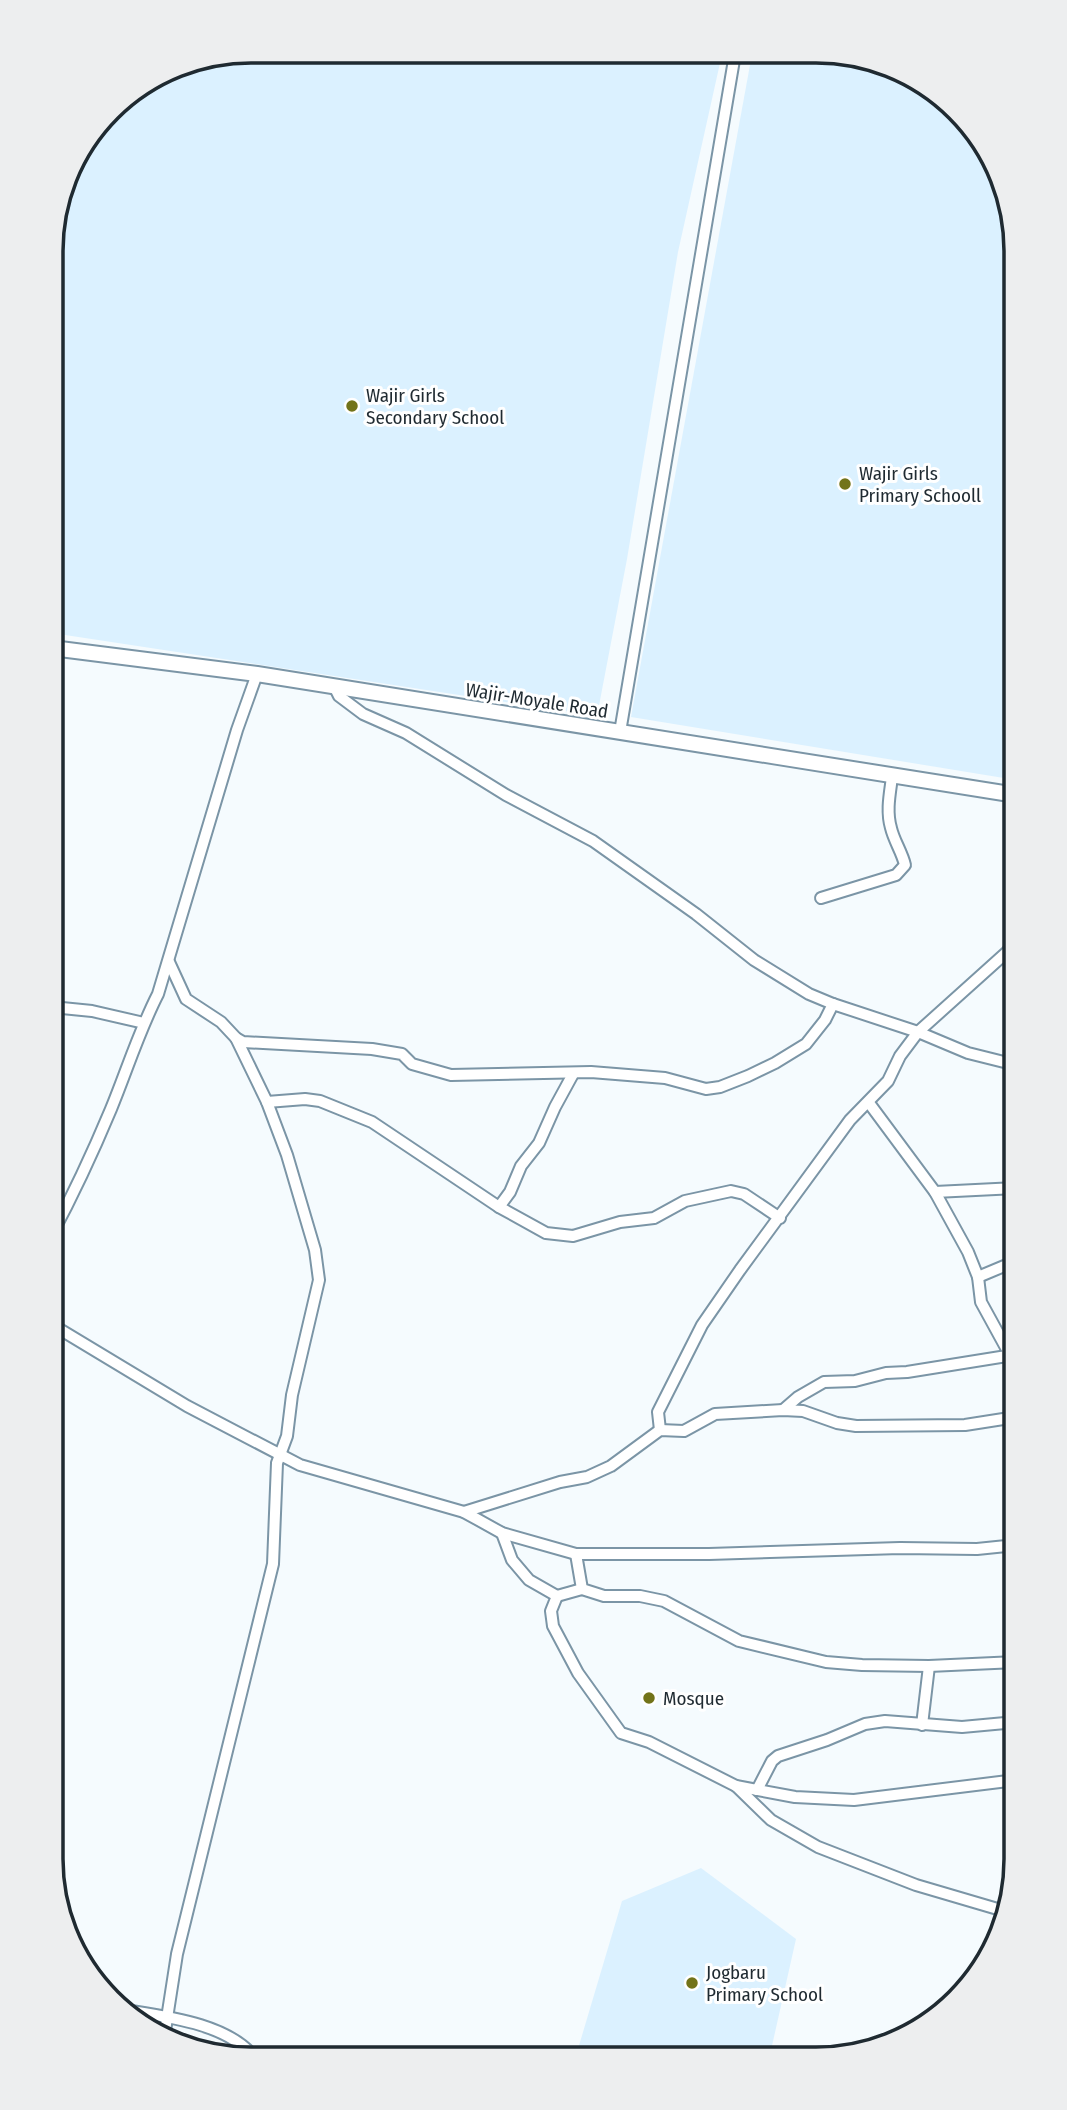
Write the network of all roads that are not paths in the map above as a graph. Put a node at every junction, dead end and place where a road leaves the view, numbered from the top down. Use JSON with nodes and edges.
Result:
{"nodes":[{"id":1,"x":733,"y":63,"type":"edge"},
{"id":2,"x":63,"y":649,"type":"edge"},
{"id":3,"x":257,"y":674,"type":"junction"},
{"id":4,"x":334,"y":686,"type":"junction"},
{"id":5,"x":620,"y":732,"type":"junction"},
{"id":6,"x":892,"y":777,"type":"junction"},
{"id":7,"x":1004,"y":793,"type":"edge"},
{"id":8,"x":821,"y":898,"type":"dead end"},
{"id":9,"x":1004,"y":955,"type":"edge"},
{"id":10,"x":169,"y":961,"type":"junction"},
{"id":11,"x":833,"y":1004,"type":"junction"},
{"id":12,"x":63,"y":1008,"type":"edge"},
{"id":13,"x":144,"y":1023,"type":"junction"},
{"id":14,"x":918,"y":1032,"type":"junction"},
{"id":15,"x":236,"y":1038,"type":"junction"},
{"id":16,"x":1004,"y":1062,"type":"edge"},
{"id":17,"x":573,"y":1074,"type":"junction"},
{"id":18,"x":267,"y":1102,"type":"junction"},
{"id":19,"x":869,"y":1102,"type":"junction"},
{"id":20,"x":1004,"y":1189,"type":"edge"},
{"id":21,"x":935,"y":1192,"type":"junction"},
{"id":22,"x":499,"y":1207,"type":"junction"},
{"id":23,"x":63,"y":1214,"type":"edge"},
{"id":24,"x":780,"y":1218,"type":"junction"},
{"id":25,"x":1004,"y":1266,"type":"edge"},
{"id":26,"x":978,"y":1277,"type":"junction"},
{"id":27,"x":63,"y":1331,"type":"edge"},
{"id":28,"x":1004,"y":1340,"type":"edge"},
{"id":29,"x":1004,"y":1356,"type":"edge"},
{"id":30,"x":783,"y":1410,"type":"junction"},
{"id":31,"x":1004,"y":1419,"type":"edge"},
{"id":32,"x":660,"y":1430,"type":"junction"},
{"id":33,"x":282,"y":1454,"type":"junction"},
{"id":34,"x":464,"y":1512,"type":"junction"},
{"id":35,"x":502,"y":1533,"type":"junction"},
{"id":36,"x":1004,"y":1546,"type":"edge"},
{"id":37,"x":576,"y":1554,"type":"junction"},
{"id":38,"x":582,"y":1589,"type":"junction"},
{"id":39,"x":557,"y":1596,"type":"junction"},
{"id":40,"x":1004,"y":1662,"type":"edge"},
{"id":41,"x":929,"y":1666,"type":"junction"},
{"id":42,"x":1004,"y":1723,"type":"edge"},
{"id":43,"x":922,"y":1725,"type":"junction"},
{"id":44,"x":1004,"y":1781,"type":"edge"},
{"id":45,"x":736,"y":1786,"type":"junction"},
{"id":46,"x":757,"y":1790,"type":"junction"},
{"id":47,"x":997,"y":1909,"type":"edge"},
{"id":48,"x":144,"y":2013,"type":"edge"},
{"id":49,"x":168,"y":2017,"type":"junction"},
{"id":50,"x":167,"y":2027,"type":"edge"},
{"id":51,"x":244,"y":2046,"type":"edge"}],
"edges":[{"from":1,"to":5,"type":"street"},
{"from":2,"to":3,"type":"main road","name":"Wajir-Moyale Road"},
{"from":3,"to":4,"type":"main road","name":"Wajir-Moyale Road"},
{"from":3,"to":10,"type":"street"},
{"from":4,"to":5,"type":"main road","name":"Wajir-Moyale Road"},
{"from":4,"to":11,"type":"street"},
{"from":5,"to":6,"type":"main road","name":"Wajir-Moyale Road"},
{"from":6,"to":7,"type":"main road","name":"Wajir-Moyale Road"},
{"from":6,"to":8,"type":"street"},
{"from":9,"to":14,"type":"street"},
{"from":10,"to":13,"type":"street"},
{"from":10,"to":15,"type":"street"},
{"from":11,"to":14,"type":"street"},
{"from":11,"to":17,"type":"street"},
{"from":12,"to":13,"type":"street"},
{"from":13,"to":23,"type":"street"},
{"from":14,"to":16,"type":"street"},
{"from":14,"to":19,"type":"street"},
{"from":15,"to":17,"type":"street"},
{"from":15,"to":18,"type":"street"},
{"from":17,"to":22,"type":"street"},
{"from":18,"to":22,"type":"street"},
{"from":18,"to":33,"type":"street"},
{"from":19,"to":21,"type":"street"},
{"from":19,"to":24,"type":"street"},
{"from":20,"to":21,"type":"street"},
{"from":21,"to":26,"type":"street"},
{"from":22,"to":24,"type":"street"},
{"from":24,"to":32,"type":"street"},
{"from":25,"to":26,"type":"street"},
{"from":26,"to":28,"type":"street"},
{"from":27,"to":33,"type":"street"},
{"from":29,"to":30,"type":"street"},
{"from":30,"to":31,"type":"street"},
{"from":30,"to":32,"type":"street"},
{"from":32,"to":34,"type":"street"},
{"from":33,"to":34,"type":"street"},
{"from":33,"to":49,"type":"street"},
{"from":34,"to":35,"type":"street"},
{"from":35,"to":37,"type":"street"},
{"from":35,"to":39,"type":"street"},
{"from":36,"to":37,"type":"street"},
{"from":37,"to":38,"type":"street"},
{"from":38,"to":39,"type":"street"},
{"from":38,"to":41,"type":"street"},
{"from":39,"to":45,"type":"street"},
{"from":40,"to":41,"type":"street"},
{"from":41,"to":43,"type":"street"},
{"from":42,"to":43,"type":"street"},
{"from":43,"to":46,"type":"street"},
{"from":44,"to":46,"type":"street"},
{"from":45,"to":46,"type":"street"},
{"from":45,"to":47,"type":"street"},
{"from":48,"to":49,"type":"street"},
{"from":49,"to":50,"type":"street"},
{"from":49,"to":51,"type":"street"}]}
